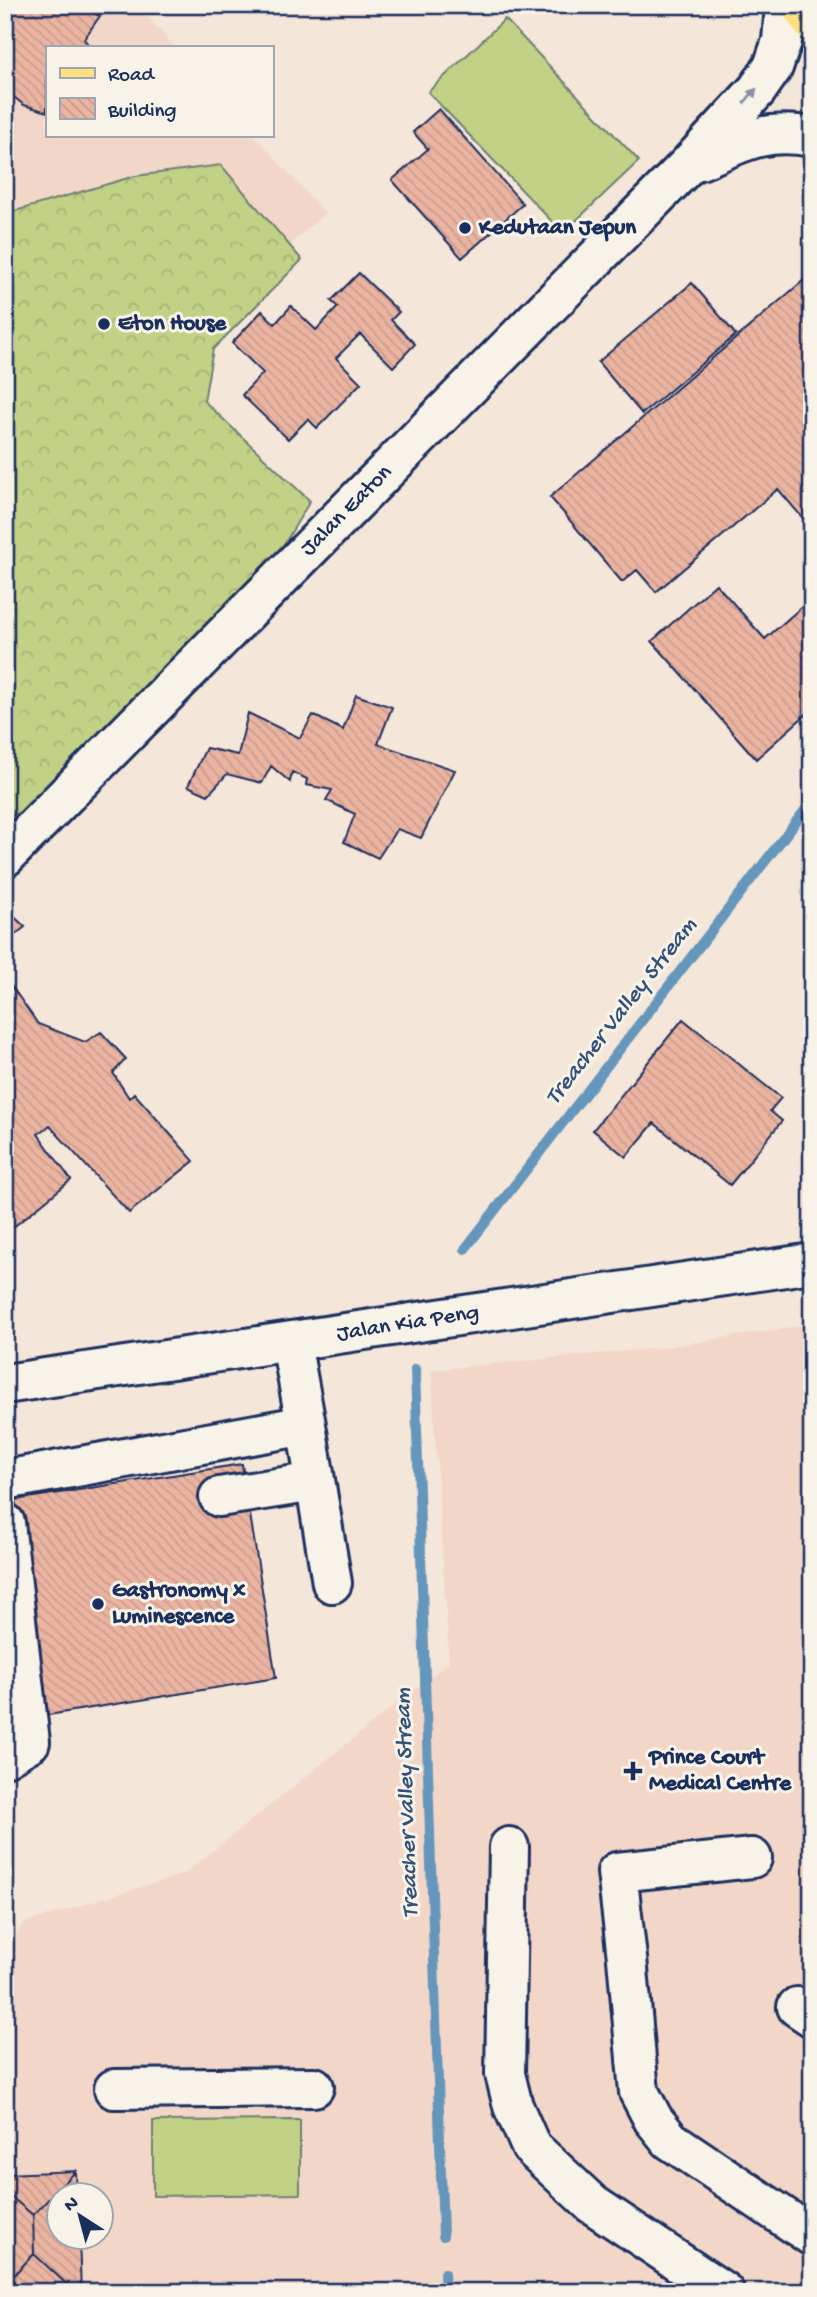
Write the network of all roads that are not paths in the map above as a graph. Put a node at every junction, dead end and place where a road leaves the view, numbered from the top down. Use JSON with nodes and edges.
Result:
{"nodes":[{"id":1,"x":785,"y":5,"type":"edge"},
{"id":2,"x":800,"y":5,"type":"edge"},
{"id":3,"x":812,"y":22,"type":"edge"},
{"id":4,"x":812,"y":137,"type":"edge"},
{"id":5,"x":688,"y":165,"type":"junction"},
{"id":6,"x":5,"y":857,"type":"edge"},
{"id":7,"x":812,"y":1263,"type":"edge"},
{"id":8,"x":291,"y":1342,"type":"junction"},
{"id":9,"x":5,"y":1384,"type":"edge"},
{"id":10,"x":306,"y":1425,"type":"junction"},
{"id":11,"x":5,"y":1480,"type":"edge"},
{"id":12,"x":315,"y":1482,"type":"junction"},
{"id":13,"x":219,"y":1497,"type":"dead end"},
{"id":14,"x":5,"y":1522,"type":"edge"},
{"id":15,"x":332,"y":1583,"type":"dead end"},
{"id":16,"x":5,"y":1757,"type":"edge"},
{"id":17,"x":509,"y":1847,"type":"dead end"},
{"id":18,"x":752,"y":1858,"type":"dead end"},
{"id":19,"x":314,"y":2087,"type":"dead end"},
{"id":20,"x":114,"y":2089,"type":"dead end"},
{"id":21,"x":812,"y":2236,"type":"edge"},
{"id":22,"x":724,"y":2292,"type":"edge"}],
"edges":[{"from":5,"to":1,"type":"street","name":"Jalan Eaton","one_way":true},
{"from":2,"to":3,"type":"main road"},
{"from":4,"to":5,"type":"street","name":"Jalan Eaton"},
{"from":5,"to":6,"type":"street","name":"Jalan Eaton"},
{"from":7,"to":8,"type":"street","name":"Jalan Kia Peng"},
{"from":8,"to":9,"type":"street","name":"Jalan Kia Peng"},
{"from":8,"to":10,"type":"street"},
{"from":10,"to":11,"type":"street"},
{"from":10,"to":12,"type":"street"},
{"from":12,"to":13,"type":"street"},
{"from":12,"to":15,"type":"street"},
{"from":14,"to":16,"type":"street"},
{"from":17,"to":22,"type":"street"},
{"from":18,"to":21,"type":"street"},
{"from":19,"to":20,"type":"street"}]}
